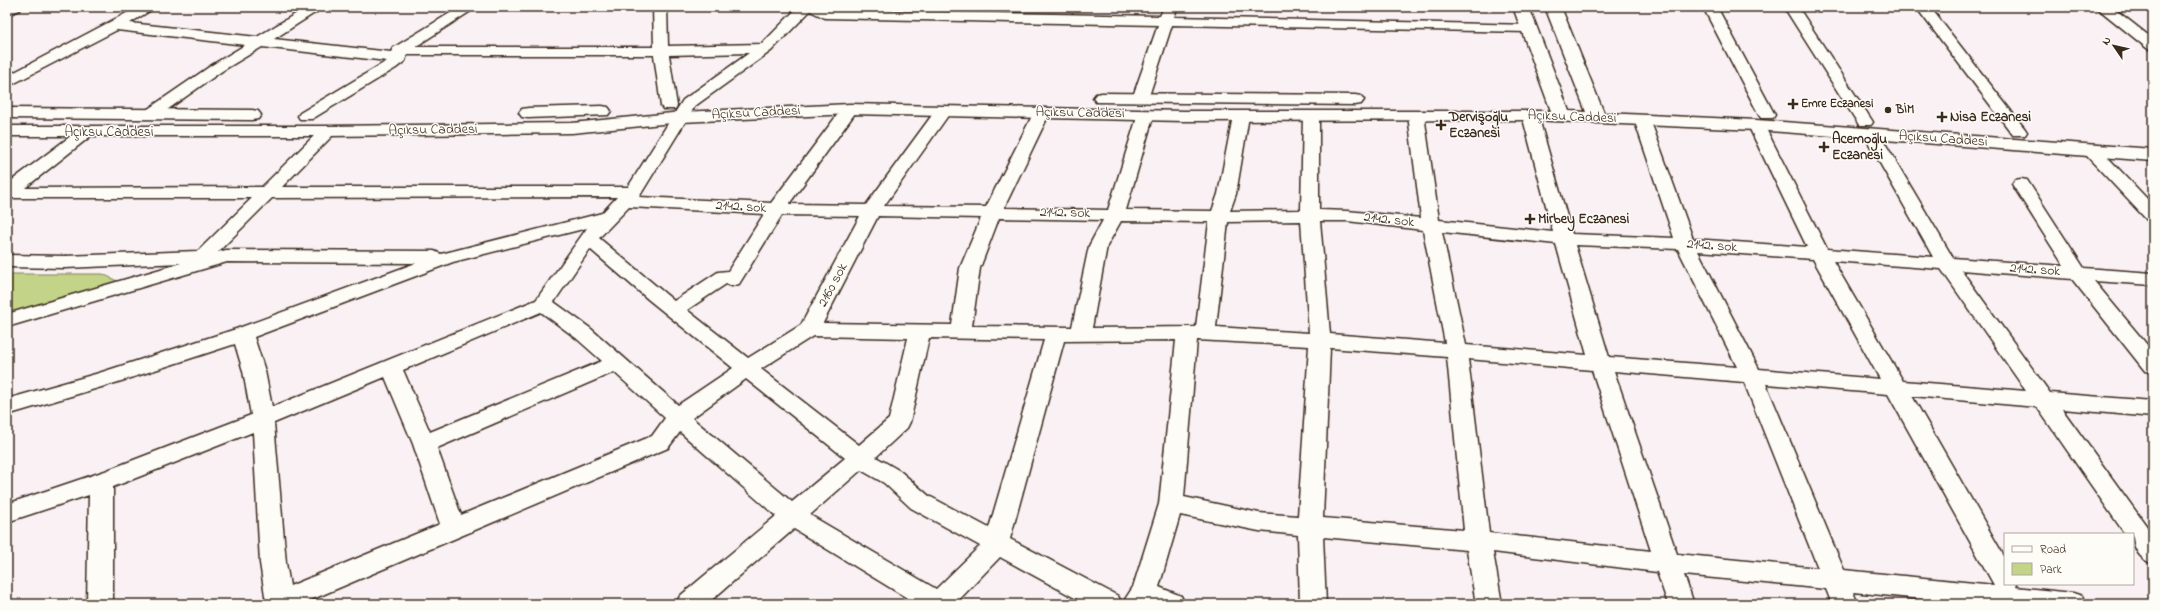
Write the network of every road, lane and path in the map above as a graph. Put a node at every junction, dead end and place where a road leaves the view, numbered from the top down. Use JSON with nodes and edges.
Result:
{"nodes":[{"id":1,"x":15,"y":7,"type":"edge"},
{"id":2,"x":149,"y":7,"type":"edge"},
{"id":3,"x":317,"y":7,"type":"edge"},
{"id":4,"x":470,"y":7,"type":"edge"},
{"id":5,"x":660,"y":7,"type":"edge"},
{"id":6,"x":806,"y":7,"type":"edge"},
{"id":7,"x":812,"y":7,"type":"edge"},
{"id":8,"x":1521,"y":7,"type":"edge"},
{"id":9,"x":1553,"y":7,"type":"edge"},
{"id":10,"x":1710,"y":7,"type":"edge"},
{"id":11,"x":1791,"y":7,"type":"edge"},
{"id":12,"x":1923,"y":7,"type":"edge"},
{"id":13,"x":2103,"y":7,"type":"edge"},
{"id":14,"x":7,"y":11,"type":"edge"},
{"id":15,"x":1169,"y":14,"type":"edge"},
{"id":16,"x":114,"y":25,"type":"junction"},
{"id":17,"x":1528,"y":28,"type":"junction"},
{"id":18,"x":2134,"y":32,"type":"junction"},
{"id":19,"x":2153,"y":33,"type":"edge"},
{"id":20,"x":257,"y":43,"type":"junction"},
{"id":21,"x":2153,"y":46,"type":"edge"},
{"id":22,"x":766,"y":48,"type":"junction"},
{"id":23,"x":661,"y":50,"type":"junction"},
{"id":24,"x":399,"y":55,"type":"junction"},
{"id":25,"x":7,"y":82,"type":"edge"},
{"id":26,"x":1143,"y":106,"type":"junction"},
{"id":27,"x":680,"y":109,"type":"junction"},
{"id":28,"x":850,"y":109,"type":"junction"},
{"id":29,"x":944,"y":110,"type":"junction"},
{"id":30,"x":1559,"y":110,"type":"junction"},
{"id":31,"x":1594,"y":111,"type":"junction"},
{"id":32,"x":1042,"y":112,"type":"junction"},
{"id":33,"x":7,"y":113,"type":"edge"},
{"id":34,"x":151,"y":114,"type":"junction"},
{"id":35,"x":1312,"y":115,"type":"junction"},
{"id":36,"x":1416,"y":115,"type":"junction"},
{"id":37,"x":1530,"y":115,"type":"junction"},
{"id":38,"x":306,"y":116,"type":"junction"},
{"id":39,"x":1241,"y":116,"type":"junction"},
{"id":40,"x":1642,"y":119,"type":"junction"},
{"id":41,"x":1762,"y":120,"type":"junction"},
{"id":42,"x":1868,"y":128,"type":"junction"},
{"id":43,"x":7,"y":131,"type":"edge"},
{"id":44,"x":328,"y":131,"type":"junction"},
{"id":45,"x":86,"y":132,"type":"junction"},
{"id":46,"x":2019,"y":132,"type":"junction"},
{"id":47,"x":2153,"y":142,"type":"edge"},
{"id":48,"x":2091,"y":150,"type":"junction"},
{"id":49,"x":2153,"y":155,"type":"edge"},
{"id":50,"x":2021,"y":184,"type":"dead end"},
{"id":51,"x":7,"y":193,"type":"edge"},
{"id":52,"x":267,"y":193,"type":"junction"},
{"id":53,"x":629,"y":196,"type":"junction"},
{"id":54,"x":776,"y":209,"type":"junction"},
{"id":55,"x":872,"y":210,"type":"junction"},
{"id":56,"x":993,"y":212,"type":"junction"},
{"id":57,"x":1310,"y":214,"type":"junction"},
{"id":58,"x":1115,"y":215,"type":"junction"},
{"id":59,"x":2153,"y":216,"type":"edge"},
{"id":60,"x":1219,"y":217,"type":"junction"},
{"id":61,"x":606,"y":218,"type":"junction"},
{"id":62,"x":1431,"y":225,"type":"junction"},
{"id":63,"x":588,"y":238,"type":"junction"},
{"id":64,"x":1564,"y":240,"type":"junction"},
{"id":65,"x":1685,"y":244,"type":"junction"},
{"id":66,"x":1820,"y":254,"type":"junction"},
{"id":67,"x":226,"y":256,"type":"junction"},
{"id":68,"x":203,"y":257,"type":"junction"},
{"id":69,"x":446,"y":258,"type":"junction"},
{"id":70,"x":7,"y":261,"type":"edge"},
{"id":71,"x":1947,"y":264,"type":"junction"},
{"id":72,"x":2077,"y":272,"type":"junction"},
{"id":73,"x":2153,"y":279,"type":"edge"},
{"id":74,"x":543,"y":304,"type":"junction"},
{"id":75,"x":674,"y":310,"type":"junction"},
{"id":76,"x":7,"y":321,"type":"edge"},
{"id":77,"x":809,"y":329,"type":"junction"},
{"id":78,"x":920,"y":332,"type":"junction"},
{"id":79,"x":961,"y":332,"type":"junction"},
{"id":80,"x":1056,"y":333,"type":"junction"},
{"id":81,"x":1081,"y":333,"type":"junction"},
{"id":82,"x":1196,"y":333,"type":"junction"},
{"id":83,"x":243,"y":334,"type":"junction"},
{"id":84,"x":1320,"y":340,"type":"junction"},
{"id":85,"x":1457,"y":352,"type":"junction"},
{"id":86,"x":1600,"y":362,"type":"junction"},
{"id":87,"x":617,"y":363,"type":"junction"},
{"id":88,"x":391,"y":366,"type":"junction"},
{"id":89,"x":2153,"y":366,"type":"edge"},
{"id":90,"x":747,"y":368,"type":"junction"},
{"id":91,"x":1752,"y":376,"type":"junction"},
{"id":92,"x":1897,"y":388,"type":"junction"},
{"id":93,"x":2044,"y":401,"type":"junction"},
{"id":94,"x":7,"y":407,"type":"edge"},
{"id":95,"x":2153,"y":409,"type":"edge"},
{"id":96,"x":679,"y":416,"type":"junction"},
{"id":97,"x":263,"y":419,"type":"junction"},
{"id":98,"x":424,"y":444,"type":"junction"},
{"id":99,"x":860,"y":458,"type":"junction"},
{"id":100,"x":101,"y":483,"type":"junction"},
{"id":101,"x":1171,"y":504,"type":"junction"},
{"id":102,"x":7,"y":512,"type":"edge"},
{"id":103,"x":791,"y":515,"type":"junction"},
{"id":104,"x":1310,"y":527,"type":"junction"},
{"id":105,"x":454,"y":529,"type":"junction"},
{"id":106,"x":1478,"y":541,"type":"junction"},
{"id":107,"x":996,"y":545,"type":"junction"},
{"id":108,"x":2153,"y":554,"type":"edge"},
{"id":109,"x":1668,"y":563,"type":"junction"},
{"id":110,"x":2004,"y":579,"type":"edge"},
{"id":111,"x":1835,"y":580,"type":"junction"},
{"id":112,"x":2011,"y":592,"type":"edge"},
{"id":113,"x":1140,"y":598,"type":"edge"},
{"id":114,"x":279,"y":603,"type":"edge"},
{"id":115,"x":100,"y":604,"type":"edge"},
{"id":116,"x":689,"y":604,"type":"edge"},
{"id":117,"x":939,"y":604,"type":"edge"},
{"id":118,"x":1110,"y":604,"type":"edge"},
{"id":119,"x":1172,"y":604,"type":"edge"},
{"id":120,"x":1313,"y":604,"type":"edge"},
{"id":121,"x":1489,"y":604,"type":"edge"},
{"id":122,"x":1681,"y":604,"type":"edge"},
{"id":123,"x":1845,"y":604,"type":"edge"},
{"id":124,"x":2073,"y":604,"type":"edge"}],
"edges":[{"from":1,"to":14,"type":"street"},
{"from":2,"to":16,"type":"street"},
{"from":3,"to":20,"type":"street"},
{"from":4,"to":24,"type":"street"},
{"from":5,"to":23,"type":"street"},
{"from":6,"to":22,"type":"street"},
{"from":7,"to":15,"type":"street"},
{"from":8,"to":17,"type":"main road"},
{"from":9,"to":31,"type":"main road"},
{"from":10,"to":41,"type":"street"},
{"from":11,"to":42,"type":"street"},
{"from":12,"to":46,"type":"street"},
{"from":13,"to":18,"type":"street"},
{"from":15,"to":17,"type":"street"},
{"from":15,"to":26,"type":"street"},
{"from":16,"to":20,"type":"street"},
{"from":16,"to":25,"type":"street"},
{"from":17,"to":30,"type":"main road"},
{"from":18,"to":19,"type":"street"},
{"from":18,"to":21,"type":"street"},
{"from":20,"to":24,"type":"street"},
{"from":20,"to":34,"type":"street"},
{"from":22,"to":23,"type":"street"},
{"from":22,"to":27,"type":"street"},
{"from":23,"to":24,"type":"street"},
{"from":23,"to":27,"type":"street"},
{"from":24,"to":38,"type":"street"},
{"from":26,"to":27,"type":"main road","name":"Açıksu Caddesi"},
{"from":26,"to":30,"type":"main road","name":"Açıksu Caddesi"},
{"from":26,"to":32,"type":"main road","name":"Açıksu Caddesi"},
{"from":26,"to":39,"type":"main road","name":"Açıksu Caddesi"},
{"from":26,"to":58,"type":"street"},
{"from":27,"to":28,"type":"main road","name":"Açıksu Caddesi"},
{"from":27,"to":38,"type":"main road","name":"Açıksu Caddesi"},
{"from":27,"to":44,"type":"main road","name":"Açıksu Caddesi"},
{"from":27,"to":53,"type":"street"},
{"from":28,"to":29,"type":"main road","name":"Açıksu Caddesi"},
{"from":28,"to":54,"type":"street"},
{"from":29,"to":32,"type":"main road","name":"Açıksu Caddesi"},
{"from":29,"to":55,"type":"street","name":"2160 sok"},
{"from":30,"to":31,"type":"main road","name":"Açıksu Caddesi"},
{"from":30,"to":37,"type":"main road","name":"Açıksu Caddesi"},
{"from":31,"to":40,"type":"main road","name":"Açıksu Caddesi"},
{"from":31,"to":41,"type":"main road","name":"Açıksu Caddesi"},
{"from":32,"to":56,"type":"street"},
{"from":33,"to":34,"type":"main road","name":"Açıksu Caddesi"},
{"from":34,"to":38,"type":"main road","name":"Açıksu Caddesi"},
{"from":35,"to":36,"type":"main road","name":"Açıksu Caddesi"},
{"from":35,"to":39,"type":"main road","name":"Açıksu Caddesi"},
{"from":35,"to":57,"type":"street"},
{"from":36,"to":37,"type":"main road","name":"Açıksu Caddesi"},
{"from":36,"to":62,"type":"street"},
{"from":37,"to":64,"type":"street"},
{"from":39,"to":60,"type":"street"},
{"from":40,"to":41,"type":"main road","name":"Açıksu Caddesi"},
{"from":40,"to":65,"type":"street"},
{"from":41,"to":42,"type":"main road","name":"Açıksu Caddesi"},
{"from":41,"to":66,"type":"street"},
{"from":42,"to":46,"type":"main road","name":"Açıksu Caddesi"},
{"from":42,"to":48,"type":"main road","name":"Açıksu Caddesi"},
{"from":42,"to":71,"type":"street"},
{"from":43,"to":45,"type":"main road","name":"Açıksu Caddesi"},
{"from":44,"to":45,"type":"main road","name":"Açıksu Caddesi"},
{"from":44,"to":52,"type":"street"},
{"from":45,"to":51,"type":"street"},
{"from":46,"to":47,"type":"main road","name":"Açıksu Caddesi"},
{"from":48,"to":49,"type":"main road","name":"Açıksu Caddesi"},
{"from":48,"to":59,"type":"street"},
{"from":50,"to":72,"type":"street"},
{"from":51,"to":52,"type":"street","name":"2142. sok"},
{"from":52,"to":53,"type":"street","name":"2142. sok"},
{"from":52,"to":68,"type":"street"},
{"from":53,"to":54,"type":"street","name":"2142. sok"},
{"from":53,"to":61,"type":"street"},
{"from":54,"to":55,"type":"street","name":"2142. sok"},
{"from":54,"to":75,"type":"street"},
{"from":55,"to":56,"type":"street","name":"2142. sok"},
{"from":55,"to":77,"type":"street","name":"2160 sok"},
{"from":56,"to":58,"type":"street","name":"2142. sok"},
{"from":56,"to":79,"type":"street"},
{"from":57,"to":60,"type":"street","name":"2142. sok"},
{"from":57,"to":62,"type":"street","name":"2142. sok"},
{"from":57,"to":84,"type":"street"},
{"from":58,"to":60,"type":"street","name":"2142. sok"},
{"from":58,"to":81,"type":"street"},
{"from":60,"to":82,"type":"street"},
{"from":61,"to":63,"type":"street"},
{"from":61,"to":69,"type":"street"},
{"from":62,"to":64,"type":"street","name":"2142. sok"},
{"from":62,"to":85,"type":"street"},
{"from":63,"to":74,"type":"street"},
{"from":63,"to":75,"type":"street"},
{"from":64,"to":65,"type":"street","name":"2142. sok"},
{"from":64,"to":86,"type":"street"},
{"from":65,"to":66,"type":"street","name":"2142. sok"},
{"from":65,"to":91,"type":"street"},
{"from":66,"to":71,"type":"street","name":"2142. sok"},
{"from":66,"to":92,"type":"street"},
{"from":67,"to":68,"type":"street"},
{"from":67,"to":69,"type":"street"},
{"from":67,"to":76,"type":"street"},
{"from":68,"to":70,"type":"street"},
{"from":69,"to":83,"type":"street"},
{"from":71,"to":72,"type":"street","name":"2142. sok"},
{"from":71,"to":93,"type":"street"},
{"from":72,"to":73,"type":"street","name":"2142. sok"},
{"from":72,"to":89,"type":"street"},
{"from":74,"to":87,"type":"street"},
{"from":74,"to":88,"type":"street"},
{"from":75,"to":90,"type":"street"},
{"from":77,"to":78,"type":"street"},
{"from":77,"to":90,"type":"street","name":"2160 sok"},
{"from":78,"to":79,"type":"street"},
{"from":78,"to":99,"type":"street"},
{"from":79,"to":80,"type":"street"},
{"from":80,"to":81,"type":"street"},
{"from":80,"to":107,"type":"street"},
{"from":81,"to":82,"type":"street"},
{"from":82,"to":84,"type":"street"},
{"from":82,"to":101,"type":"street"},
{"from":83,"to":94,"type":"street"},
{"from":83,"to":97,"type":"street"},
{"from":84,"to":85,"type":"street"},
{"from":84,"to":104,"type":"street"},
{"from":85,"to":86,"type":"street"},
{"from":85,"to":106,"type":"street"},
{"from":86,"to":91,"type":"street"},
{"from":86,"to":109,"type":"street"},
{"from":87,"to":96,"type":"street"},
{"from":87,"to":98,"type":"street"},
{"from":88,"to":97,"type":"street"},
{"from":88,"to":98,"type":"street"},
{"from":90,"to":96,"type":"street","name":"2160 sok"},
{"from":90,"to":99,"type":"street"},
{"from":91,"to":92,"type":"street"},
{"from":91,"to":111,"type":"street"},
{"from":92,"to":93,"type":"street"},
{"from":92,"to":110,"type":"street"},
{"from":93,"to":95,"type":"street"},
{"from":93,"to":108,"type":"street"},
{"from":96,"to":103,"type":"street"},
{"from":96,"to":105,"type":"street","name":"2160 sok"},
{"from":97,"to":100,"type":"street"},
{"from":97,"to":114,"type":"street"},
{"from":98,"to":105,"type":"street"},
{"from":99,"to":103,"type":"street"},
{"from":99,"to":107,"type":"street"},
{"from":100,"to":102,"type":"street"},
{"from":100,"to":115,"type":"street"},
{"from":101,"to":104,"type":"street"},
{"from":101,"to":113,"type":"street"},
{"from":103,"to":116,"type":"street"},
{"from":103,"to":117,"type":"street"},
{"from":104,"to":106,"type":"street"},
{"from":104,"to":120,"type":"street"},
{"from":105,"to":114,"type":"street","name":"2160 sok"},
{"from":106,"to":109,"type":"street"},
{"from":106,"to":121,"type":"street"},
{"from":107,"to":117,"type":"street"},
{"from":107,"to":118,"type":"street"},
{"from":109,"to":111,"type":"street"},
{"from":109,"to":122,"type":"street"},
{"from":111,"to":112,"type":"street"},
{"from":111,"to":123,"type":"street"},
{"from":112,"to":124,"type":"street"},
{"from":113,"to":119,"type":"street"}]}
